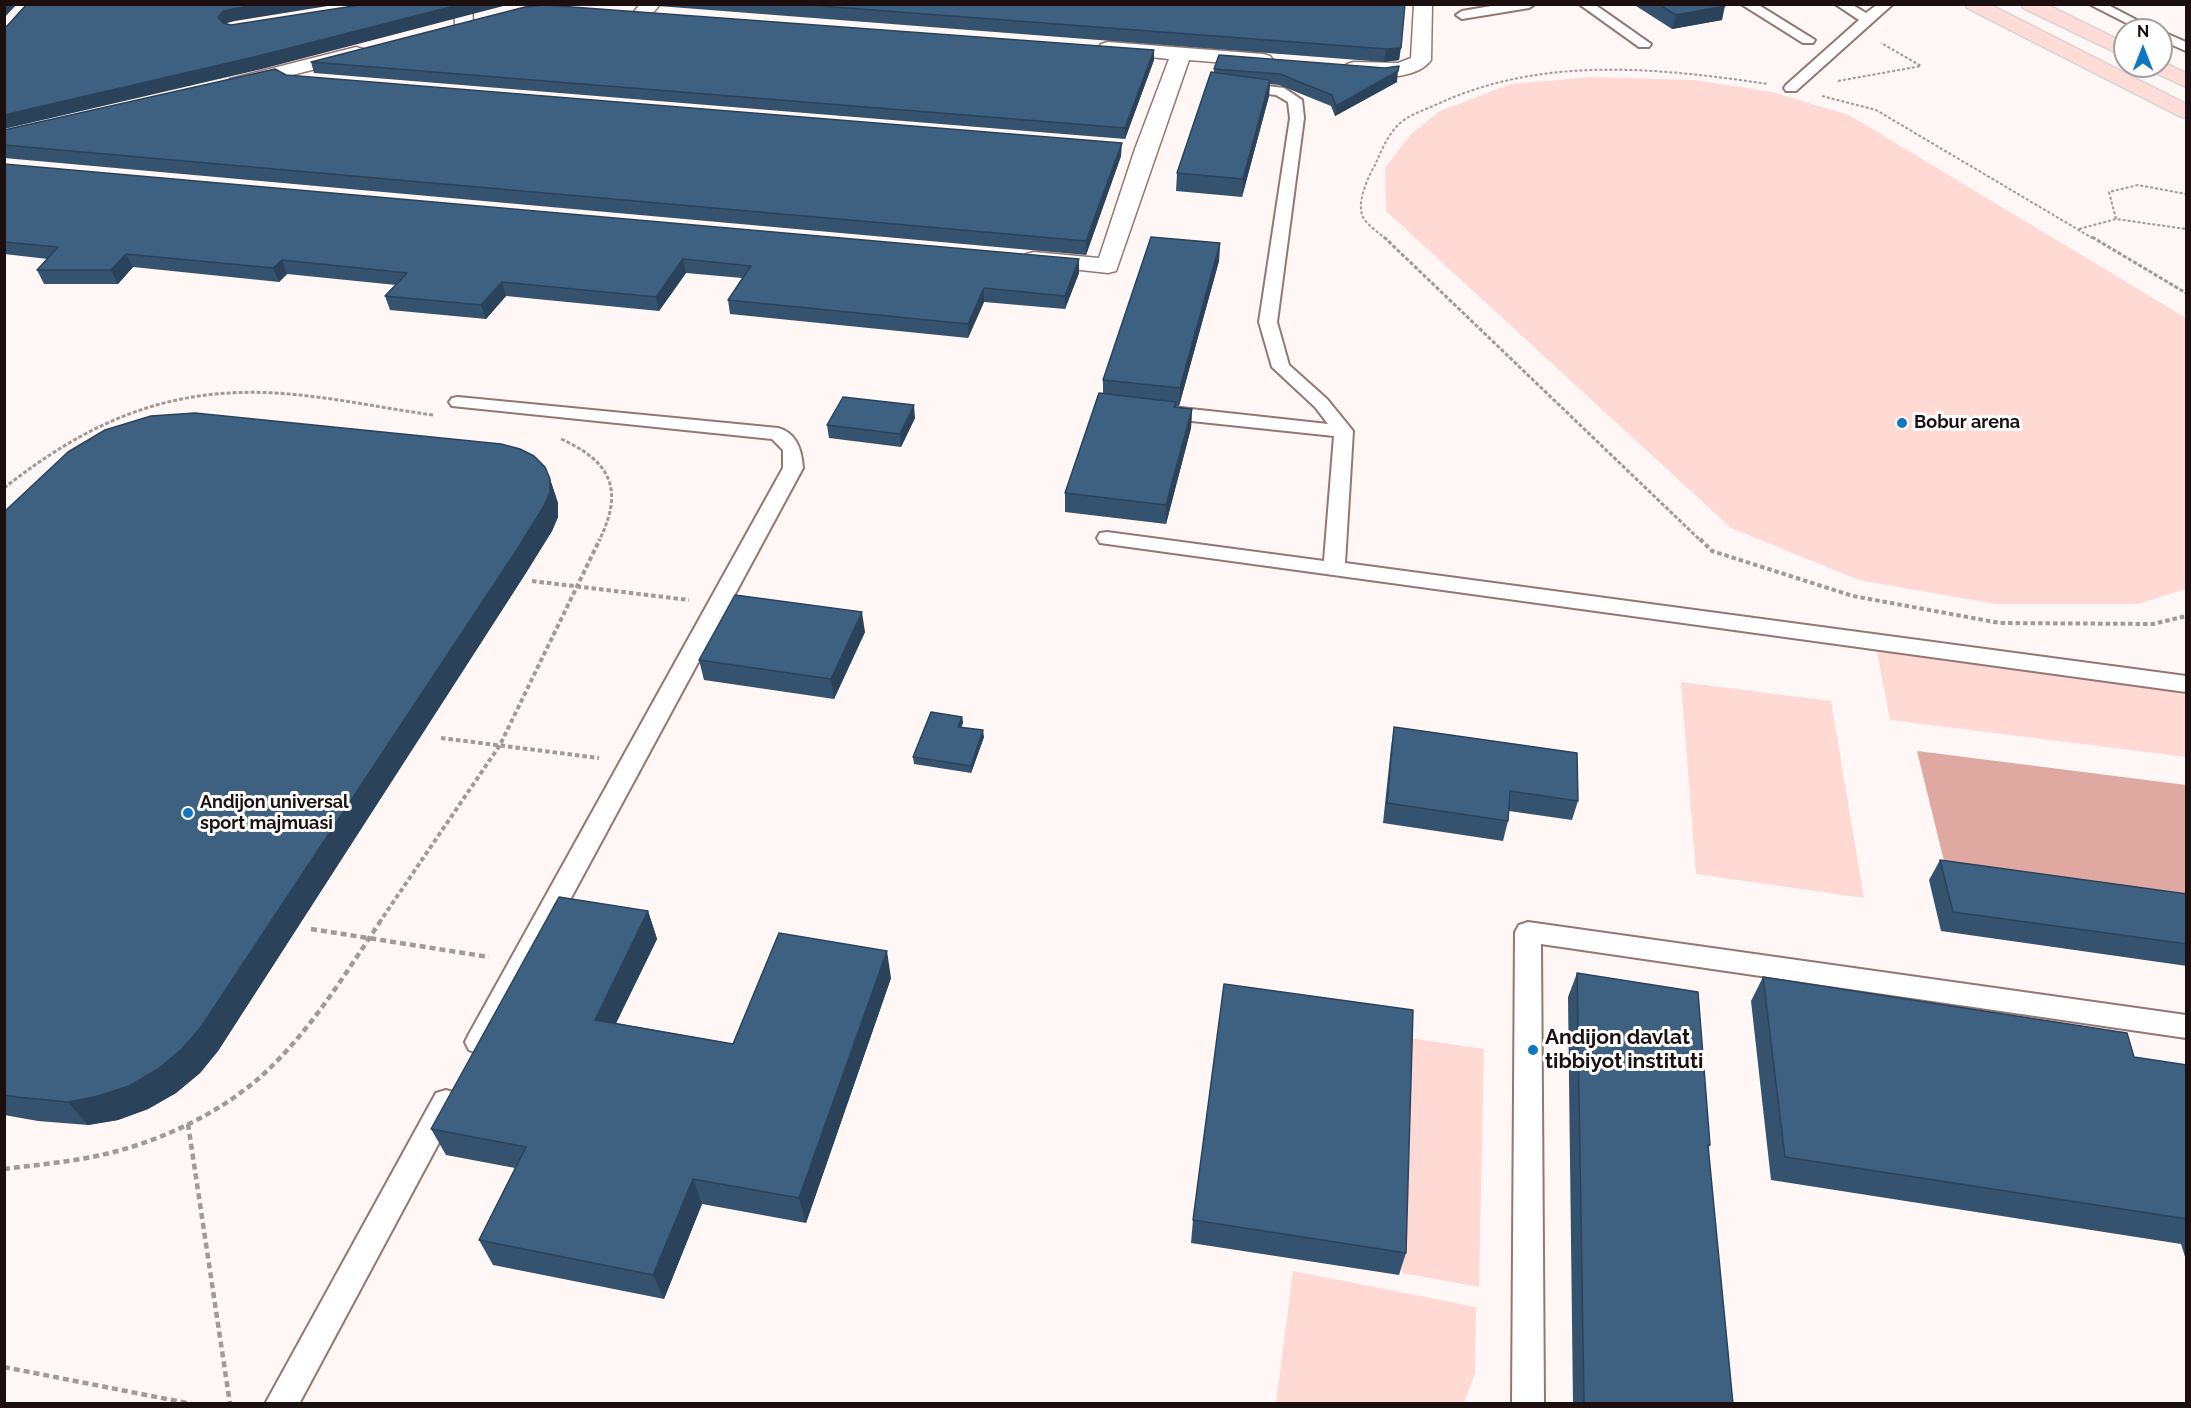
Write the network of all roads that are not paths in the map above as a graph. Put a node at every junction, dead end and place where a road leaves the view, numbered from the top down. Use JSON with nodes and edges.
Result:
{"nodes":[{"id":1,"x":463,"y":4,"type":"edge"},
{"id":2,"x":1423,"y":4,"type":"edge"},
{"id":3,"x":1529,"y":4,"type":"edge"},
{"id":4,"x":1585,"y":4,"type":"edge"},
{"id":5,"x":1747,"y":4,"type":"edge"},
{"id":6,"x":1841,"y":4,"type":"edge"},
{"id":7,"x":1887,"y":4,"type":"edge"},
{"id":8,"x":1974,"y":4,"type":"edge"},
{"id":9,"x":2096,"y":4,"type":"edge"},
{"id":10,"x":2041,"y":7,"type":"edge"},
{"id":11,"x":653,"y":11,"type":"edge"},
{"id":12,"x":618,"y":12,"type":"edge"},
{"id":13,"x":1462,"y":15,"type":"dead end"},
{"id":14,"x":2125,"y":18,"type":"edge"},
{"id":15,"x":484,"y":20,"type":"edge"},
{"id":16,"x":1867,"y":20,"type":"junction"},
{"id":17,"x":464,"y":25,"type":"junction"},
{"id":18,"x":442,"y":31,"type":"edge"},
{"id":19,"x":1808,"y":40,"type":"dead end"},
{"id":20,"x":2173,"y":41,"type":"edge"},
{"id":21,"x":1644,"y":44,"type":"dead end"},
{"id":22,"x":2113,"y":45,"type":"edge"},
{"id":23,"x":1088,"y":47,"type":"edge"},
{"id":24,"x":2187,"y":47,"type":"edge"},
{"id":25,"x":375,"y":48,"type":"edge"},
{"id":26,"x":1181,"y":54,"type":"junction"},
{"id":27,"x":1277,"y":61,"type":"edge"},
{"id":28,"x":1336,"y":66,"type":"edge"},
{"id":29,"x":2173,"y":74,"type":"edge"},
{"id":30,"x":265,"y":77,"type":"junction"},
{"id":31,"x":2187,"y":81,"type":"edge"},
{"id":32,"x":325,"y":82,"type":"edge"},
{"id":33,"x":1228,"y":86,"type":"edge"},
{"id":34,"x":220,"y":87,"type":"edge"},
{"id":35,"x":1791,"y":88,"type":"road end"},
{"id":36,"x":2187,"y":112,"type":"edge"},
{"id":37,"x":1123,"y":147,"type":"edge"},
{"id":38,"x":1146,"y":149,"type":"junction"},
{"id":39,"x":1013,"y":257,"type":"edge"},
{"id":40,"x":458,"y":402,"type":"dead end"},
{"id":41,"x":1150,"y":411,"type":"edge"},
{"id":42,"x":1344,"y":431,"type":"junction"},
{"id":43,"x":1107,"y":538,"type":"dead end"},
{"id":44,"x":1334,"y":569,"type":"junction"},
{"id":45,"x":2187,"y":684,"type":"edge"},
{"id":46,"x":2187,"y":1027,"type":"edge"},
{"id":47,"x":471,"y":1057,"type":"edge"},
{"id":48,"x":459,"y":1078,"type":"edge"},
{"id":49,"x":281,"y":1404,"type":"edge"},
{"id":50,"x":1528,"y":1404,"type":"edge"}],
"edges":[{"from":1,"to":17,"type":"street"},
{"from":2,"to":28,"type":"street"},
{"from":3,"to":13,"type":"lane"},
{"from":4,"to":21,"type":"lane"},
{"from":5,"to":19,"type":"lane"},
{"from":6,"to":16,"type":"lane"},
{"from":7,"to":16,"type":"lane"},
{"from":8,"to":36,"type":"main road"},
{"from":9,"to":14,"type":"lane"},
{"from":10,"to":22,"type":"main road"},
{"from":11,"to":12,"type":"street"},
{"from":15,"to":17,"type":"street"},
{"from":16,"to":35,"type":"lane"},
{"from":17,"to":18,"type":"street"},
{"from":20,"to":24,"type":"lane"},
{"from":23,"to":26,"type":"street"},
{"from":25,"to":30,"type":"street"},
{"from":26,"to":27,"type":"street"},
{"from":26,"to":38,"type":"street"},
{"from":29,"to":31,"type":"main road"},
{"from":30,"to":32,"type":"street"},
{"from":30,"to":34,"type":"street"},
{"from":33,"to":42,"type":"lane"},
{"from":37,"to":38,"type":"street"},
{"from":38,"to":39,"type":"street"},
{"from":40,"to":47,"type":"lane"},
{"from":41,"to":42,"type":"lane"},
{"from":42,"to":44,"type":"lane"},
{"from":43,"to":44,"type":"lane"},
{"from":44,"to":45,"type":"lane"},
{"from":46,"to":50,"type":"lane"},
{"from":48,"to":49,"type":"lane"}]}
